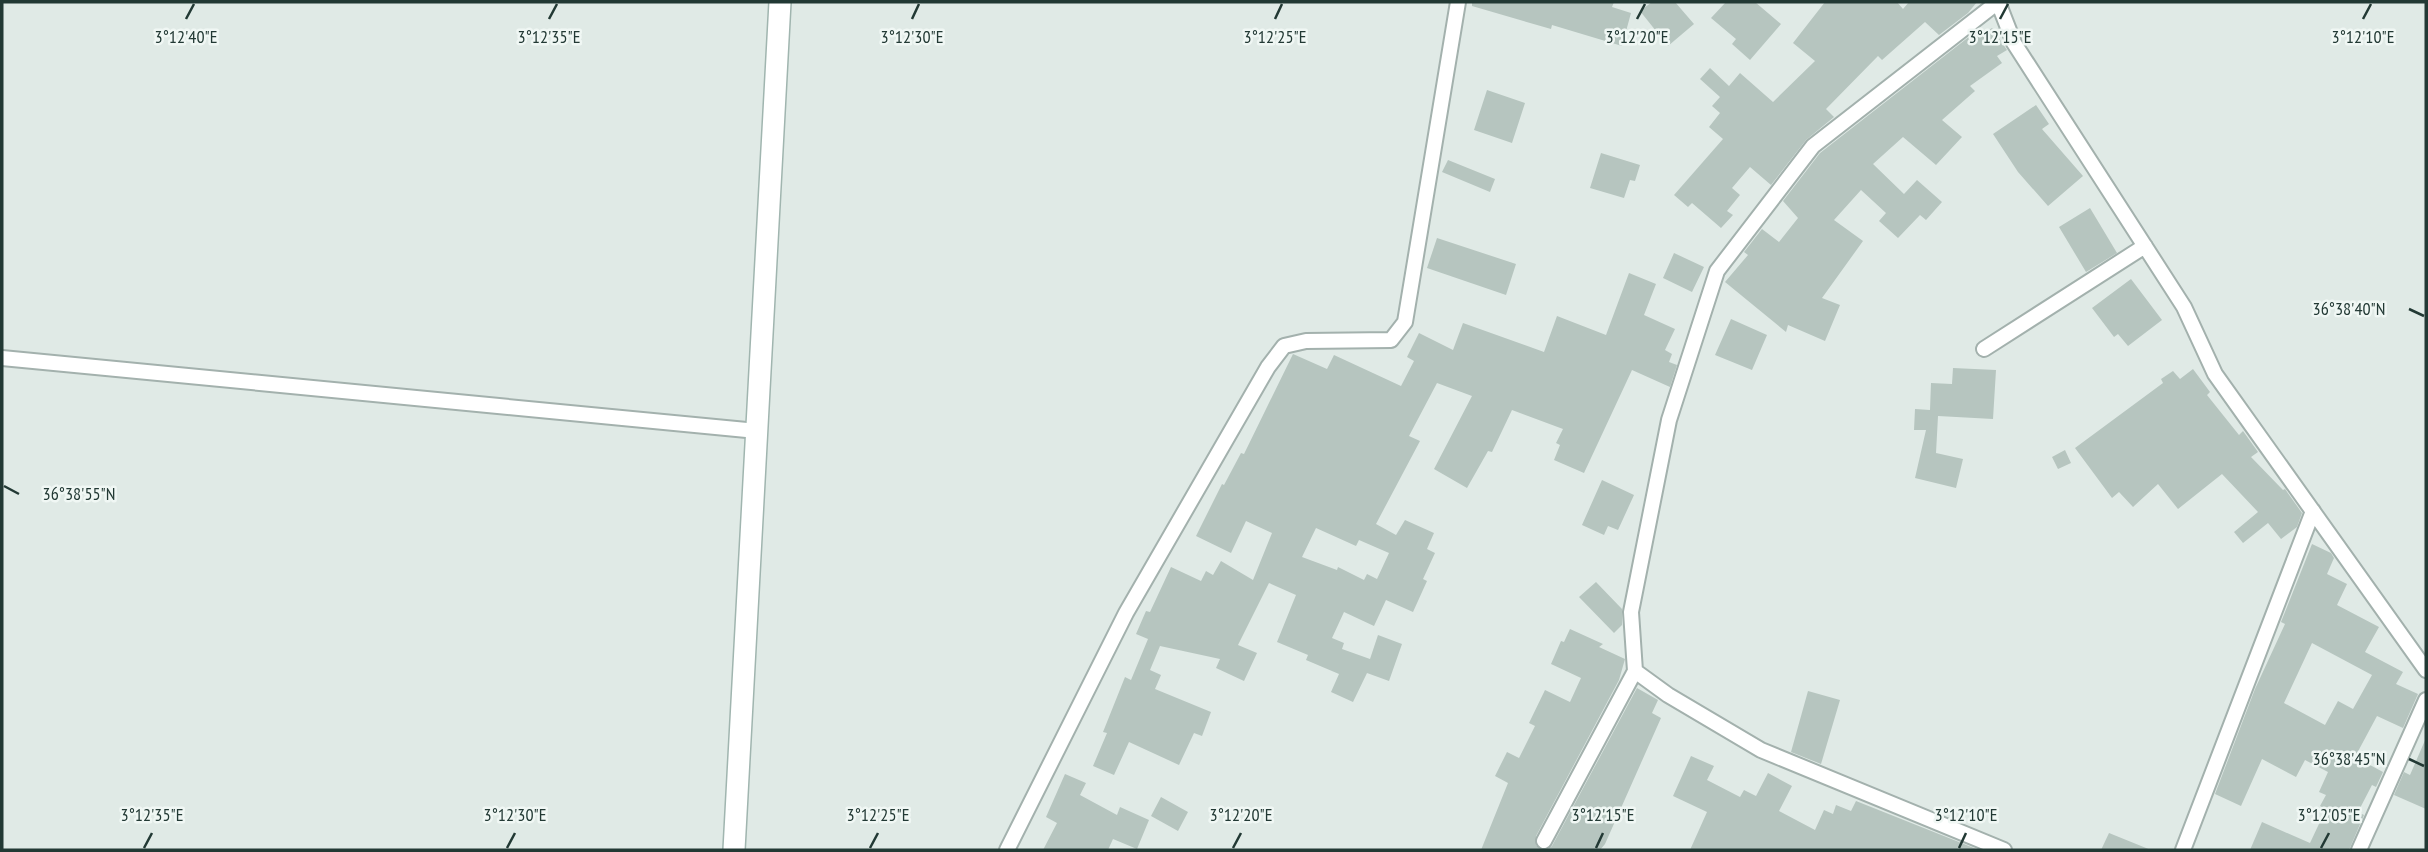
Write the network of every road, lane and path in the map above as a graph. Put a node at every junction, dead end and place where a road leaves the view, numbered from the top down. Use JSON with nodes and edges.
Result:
{"nodes":[{"id":1,"x":780,"y":2,"type":"edge"},
{"id":2,"x":1458,"y":2,"type":"edge"},
{"id":3,"x":1998,"y":2,"type":"edge"},
{"id":4,"x":2145,"y":246,"type":"junction"},
{"id":5,"x":1984,"y":349,"type":"dead end"},
{"id":6,"x":2,"y":358,"type":"edge"},
{"id":7,"x":757,"y":431,"type":"junction"},
{"id":8,"x":2313,"y":511,"type":"junction"},
{"id":9,"x":2426,"y":670,"type":"edge"},
{"id":10,"x":1635,"y":671,"type":"junction"},
{"id":11,"x":2426,"y":700,"type":"edge"},
{"id":12,"x":1544,"y":841,"type":"dead end"},
{"id":13,"x":734,"y":850,"type":"edge"},
{"id":14,"x":1007,"y":850,"type":"edge"},
{"id":15,"x":2004,"y":850,"type":"edge"},
{"id":16,"x":2183,"y":850,"type":"edge"},
{"id":17,"x":2359,"y":850,"type":"edge"}],
"edges":[{"from":1,"to":7,"type":"main road"},
{"from":2,"to":14,"type":"street"},
{"from":3,"to":4,"type":"street"},
{"from":3,"to":10,"type":"street"},
{"from":4,"to":5,"type":"street"},
{"from":4,"to":8,"type":"street"},
{"from":6,"to":7,"type":"street"},
{"from":7,"to":13,"type":"main road"},
{"from":8,"to":9,"type":"street"},
{"from":8,"to":16,"type":"street"},
{"from":10,"to":12,"type":"street"},
{"from":10,"to":15,"type":"street"},
{"from":11,"to":17,"type":"street"}]}
